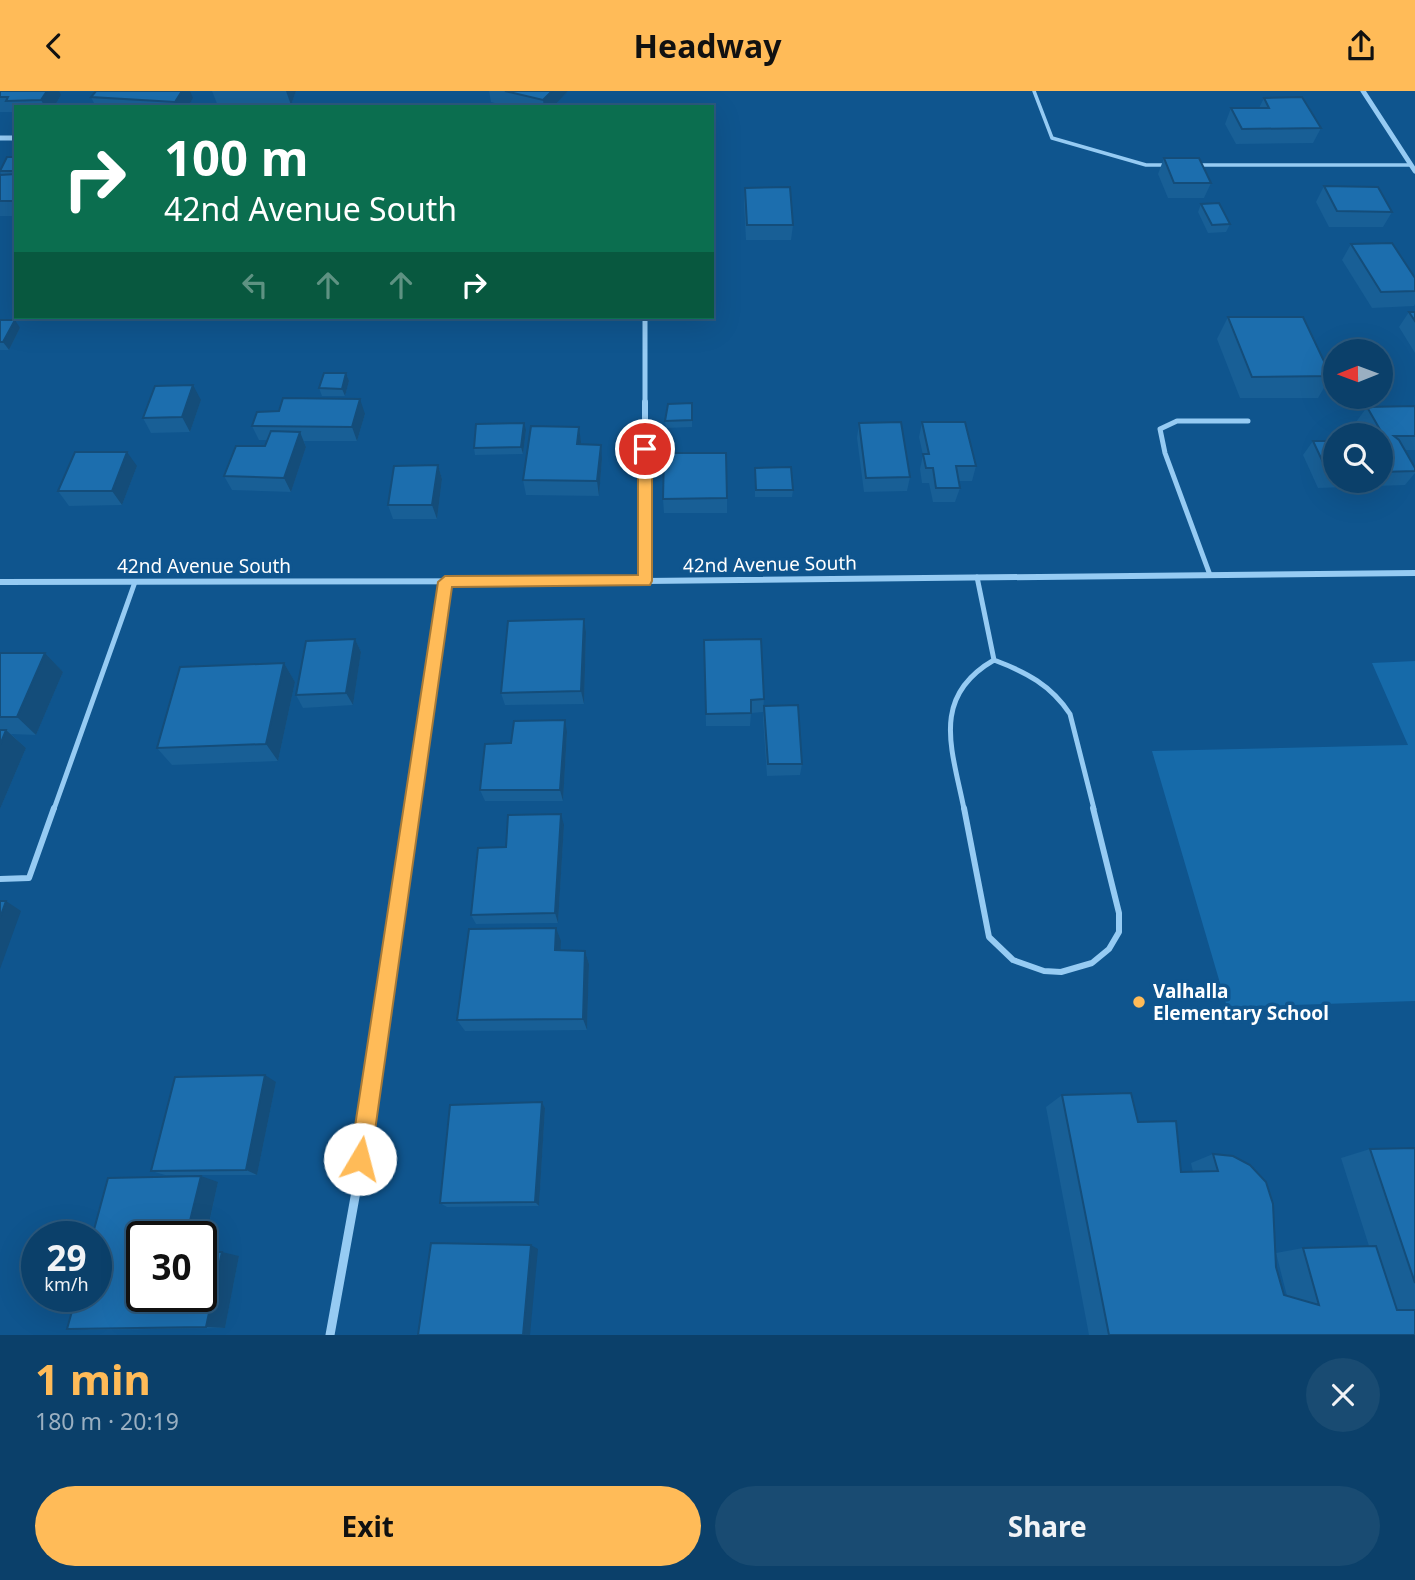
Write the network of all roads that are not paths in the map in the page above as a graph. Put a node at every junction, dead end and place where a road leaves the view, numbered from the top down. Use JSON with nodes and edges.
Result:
{"nodes":[{"id":1,"x":1034,"y":91,"type":"edge"},
{"id":2,"x":1363,"y":91,"type":"edge"},
{"id":3,"x":1174,"y":165,"type":"edge"},
{"id":4,"x":1188,"y":165,"type":"edge"},
{"id":5,"x":1411,"y":166,"type":"junction"},
{"id":6,"x":1415,"y":171,"type":"edge"},
{"id":7,"x":645,"y":319,"type":"edge"},
{"id":8,"x":1248,"y":421,"type":"dead end"},
{"id":9,"x":1415,"y":573,"type":"edge"},
{"id":10,"x":1210,"y":575,"type":"junction"},
{"id":11,"x":977,"y":577,"type":"junction"},
{"id":12,"x":645,"y":581,"type":"junction"},
{"id":13,"x":0,"y":582,"type":"edge"},
{"id":14,"x":135,"y":582,"type":"junction"},
{"id":15,"x":445,"y":582,"type":"junction"},
{"id":16,"x":994,"y":660,"type":"junction"},
{"id":17,"x":0,"y":879,"type":"edge"},
{"id":18,"x":331,"y":1335,"type":"edge"}],
"edges":[{"from":1,"to":3,"type":"lane"},
{"from":2,"to":5,"type":"street"},
{"from":4,"to":5,"type":"lane"},
{"from":5,"to":6,"type":"street"},
{"from":7,"to":12,"type":"street"},
{"from":8,"to":10,"type":"lane"},
{"from":9,"to":10,"type":"street","name":"42nd Avenue South"},
{"from":10,"to":11,"type":"street","name":"42nd Avenue South"},
{"from":11,"to":12,"type":"street","name":"42nd Avenue South"},
{"from":11,"to":16,"type":"lane"},
{"from":12,"to":15,"type":"street","name":"42nd Avenue South"},
{"from":13,"to":14,"type":"street","name":"42nd Avenue South"},
{"from":14,"to":15,"type":"street","name":"42nd Avenue South"},
{"from":14,"to":17,"type":"lane"},
{"from":15,"to":18,"type":"street"},
{"from":16,"to":16,"type":"lane"}]}
